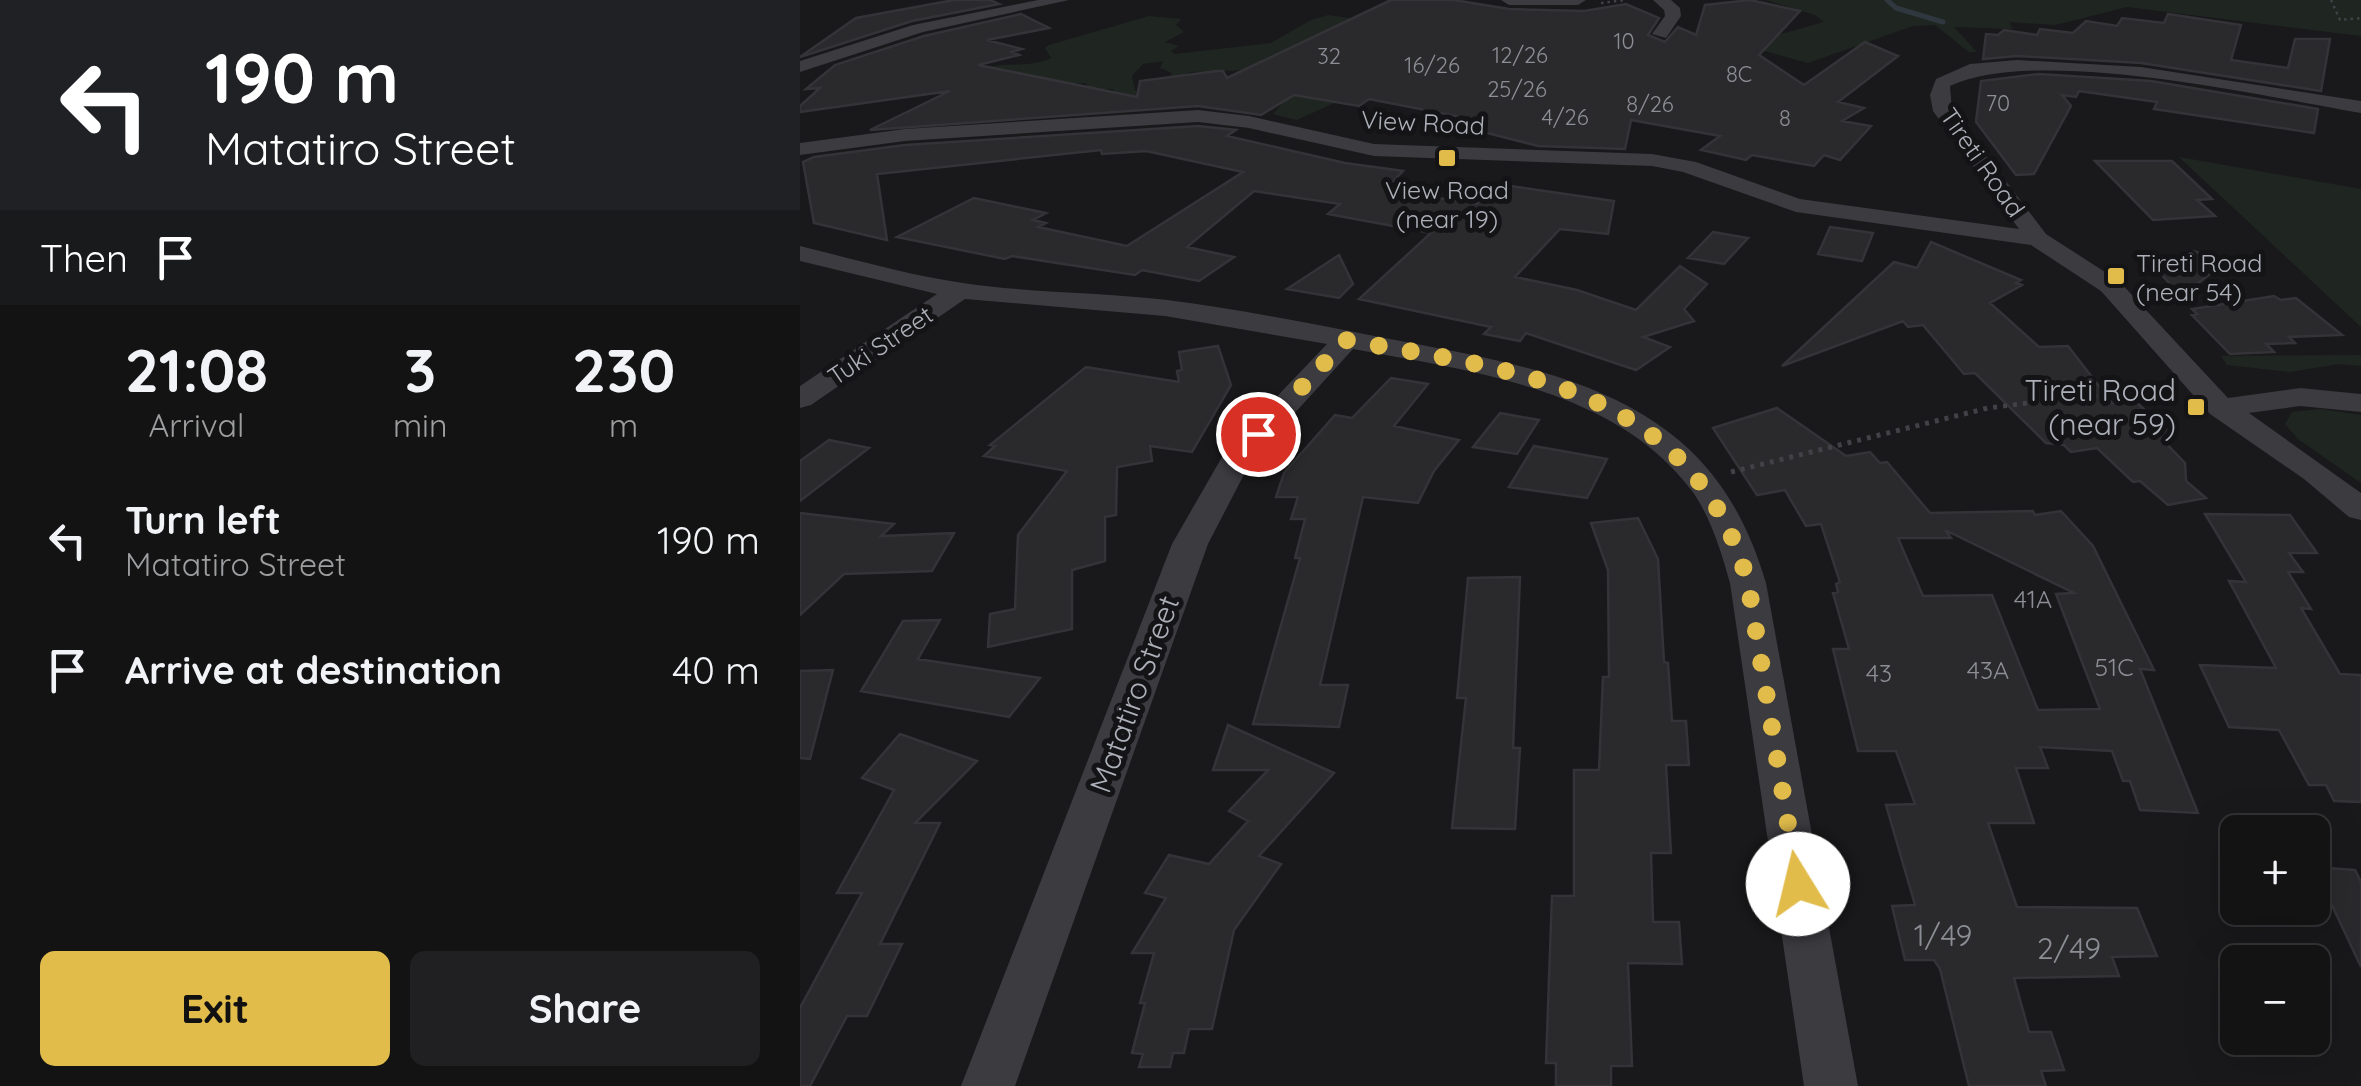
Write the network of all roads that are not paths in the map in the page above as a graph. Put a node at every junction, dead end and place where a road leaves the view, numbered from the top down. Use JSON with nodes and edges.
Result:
{"nodes":[{"id":1,"x":1061,"y":0,"type":"edge"},
{"id":2,"x":1509,"y":0,"type":"edge"},
{"id":3,"x":1578,"y":0,"type":"edge"},
{"id":4,"x":1661,"y":0,"type":"edge"},
{"id":5,"x":1660,"y":34,"type":"dead end"},
{"id":6,"x":800,"y":67,"type":"edge"},
{"id":7,"x":2361,"y":106,"type":"edge"},
{"id":8,"x":800,"y":149,"type":"edge"},
{"id":9,"x":2038,"y":239,"type":"junction"},
{"id":10,"x":800,"y":253,"type":"edge"},
{"id":11,"x":960,"y":291,"type":"junction"},
{"id":12,"x":1346,"y":340,"type":"junction"},
{"id":13,"x":800,"y":400,"type":"edge"},
{"id":14,"x":2361,"y":403,"type":"edge"},
{"id":15,"x":2221,"y":408,"type":"junction"},
{"id":16,"x":2361,"y":510,"type":"edge"},
{"id":17,"x":988,"y":1086,"type":"edge"},
{"id":18,"x":1830,"y":1086,"type":"edge"}],
"edges":[{"from":1,"to":6,"type":"street"},
{"from":2,"to":3,"type":"street"},
{"from":4,"to":5,"type":"street"},
{"from":7,"to":9,"type":"street","name":"Tireti Road"},
{"from":8,"to":9,"type":"street","name":"View Road"},
{"from":9,"to":15,"type":"street","name":"Tireti Road"},
{"from":10,"to":11,"type":"street"},
{"from":11,"to":12,"type":"street"},
{"from":11,"to":13,"type":"street","name":"Tuki Street"},
{"from":12,"to":17,"type":"street","name":"Matatiro Street"},
{"from":12,"to":18,"type":"street"},
{"from":14,"to":15,"type":"street"},
{"from":15,"to":16,"type":"street","name":"Tireti Road"}]}
